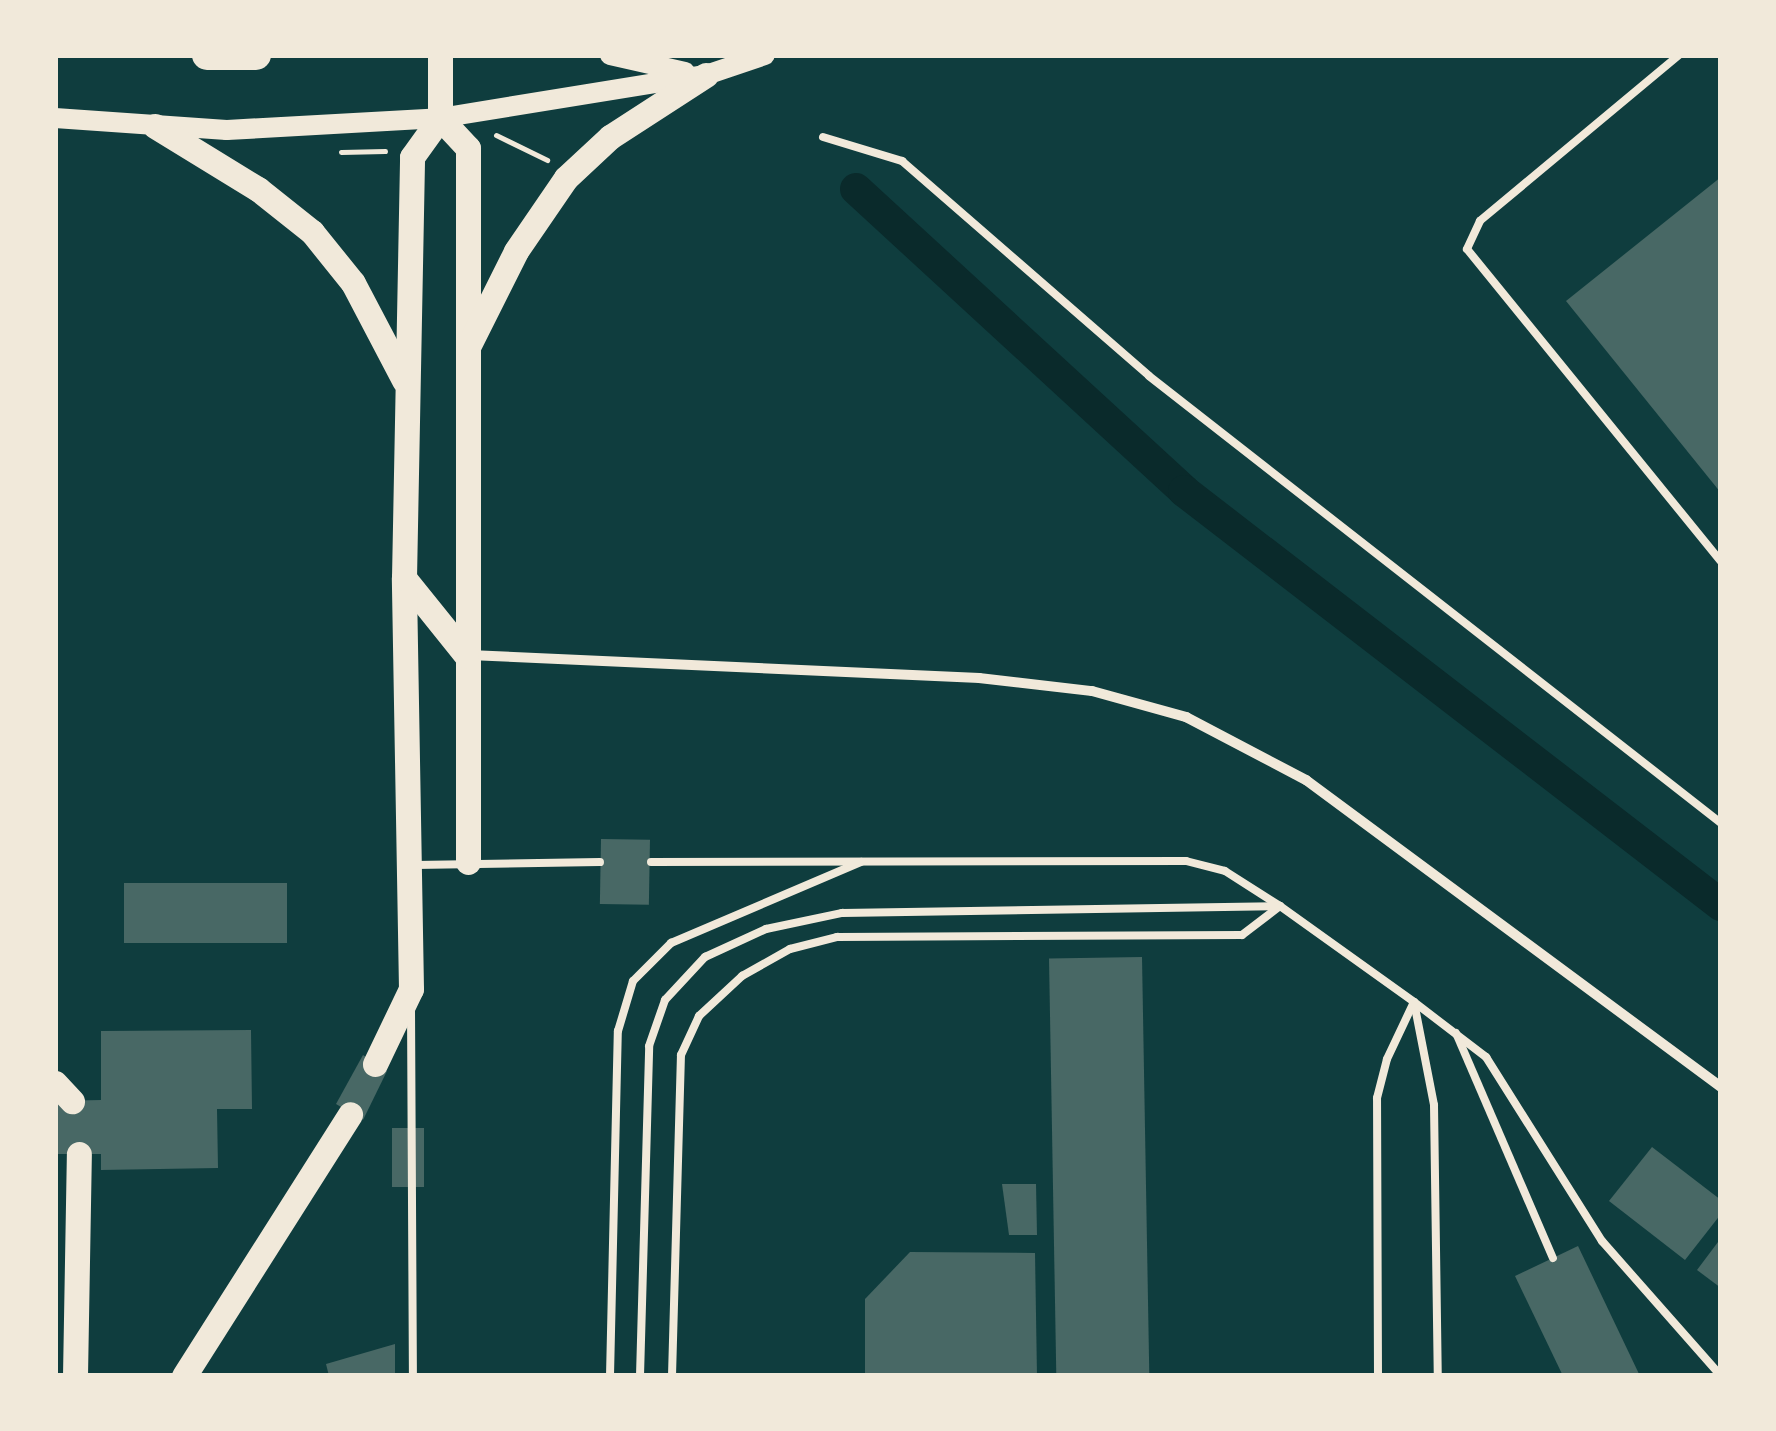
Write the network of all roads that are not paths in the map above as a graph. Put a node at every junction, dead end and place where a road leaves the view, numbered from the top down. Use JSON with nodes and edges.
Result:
{"nodes":[{"id":1,"x":207,"y":55,"type":"edge"},
{"id":2,"x":256,"y":55,"type":"edge"},
{"id":3,"x":440,"y":55,"type":"edge"},
{"id":4,"x":610,"y":55,"type":"edge"},
{"id":5,"x":765,"y":55,"type":"edge"},
{"id":6,"x":1679,"y":55,"type":"edge"},
{"id":7,"x":243,"y":56,"type":"edge"},
{"id":8,"x":706,"y":75,"type":"junction"},
{"id":9,"x":55,"y":118,"type":"edge"},
{"id":10,"x":440,"y":118,"type":"junction"},
{"id":11,"x":155,"y":126,"type":"junction"},
{"id":12,"x":823,"y":138,"type":"dead end"},
{"id":13,"x":464,"y":356,"type":"junction"},
{"id":14,"x":406,"y":383,"type":"junction"},
{"id":15,"x":1721,"y":560,"type":"edge"},
{"id":16,"x":404,"y":578,"type":"junction"},
{"id":17,"x":466,"y":655,"type":"junction"},
{"id":18,"x":1721,"y":823,"type":"edge"},
{"id":19,"x":468,"y":862,"type":"junction"},
{"id":20,"x":600,"y":862,"type":"dead end"},
{"id":21,"x":651,"y":862,"type":"dead end"},
{"id":22,"x":861,"y":862,"type":"junction"},
{"id":23,"x":404,"y":866,"type":"junction"},
{"id":24,"x":1280,"y":906,"type":"junction"},
{"id":25,"x":411,"y":989,"type":"junction"},
{"id":26,"x":1414,"y":1002,"type":"junction"},
{"id":27,"x":1455,"y":1031,"type":"junction"},
{"id":28,"x":375,"y":1064,"type":"dead end"},
{"id":29,"x":1721,"y":1086,"type":"edge"},
{"id":30,"x":350,"y":1114,"type":"dead end"},
{"id":31,"x":79,"y":1154,"type":"dead end"},
{"id":32,"x":1552,"y":1258,"type":"dead end"},
{"id":33,"x":76,"y":1376,"type":"edge"},
{"id":34,"x":184,"y":1376,"type":"edge"},
{"id":35,"x":413,"y":1376,"type":"edge"},
{"id":36,"x":610,"y":1376,"type":"edge"},
{"id":37,"x":640,"y":1376,"type":"edge"},
{"id":38,"x":672,"y":1376,"type":"edge"},
{"id":39,"x":1378,"y":1376,"type":"edge"},
{"id":40,"x":1438,"y":1376,"type":"edge"},
{"id":41,"x":1721,"y":1376,"type":"edge"}],
"edges":[{"from":1,"to":7,"type":"highway"},
{"from":2,"to":7,"type":"highway"},
{"from":3,"to":10,"type":"main road"},
{"from":4,"to":8,"type":"main road"},
{"from":5,"to":8,"type":"main road"},
{"from":6,"to":15,"type":"lane"},
{"from":8,"to":10,"type":"main road"},
{"from":8,"to":13,"type":"main road"},
{"from":9,"to":11,"type":"main road"},
{"from":10,"to":11,"type":"main road"},
{"from":10,"to":13,"type":"main road"},
{"from":10,"to":14,"type":"main road"},
{"from":11,"to":14,"type":"main road"},
{"from":12,"to":18,"type":"lane"},
{"from":13,"to":17,"type":"main road"},
{"from":14,"to":16,"type":"main road"},
{"from":16,"to":17,"type":"main road"},
{"from":16,"to":23,"type":"main road"},
{"from":17,"to":19,"type":"main road"},
{"from":17,"to":29,"type":"street"},
{"from":19,"to":20,"type":"lane"},
{"from":19,"to":23,"type":"lane"},
{"from":21,"to":22,"type":"lane"},
{"from":22,"to":24,"type":"lane"},
{"from":22,"to":36,"type":"lane"},
{"from":23,"to":25,"type":"main road"},
{"from":24,"to":26,"type":"lane"},
{"from":24,"to":37,"type":"lane"},
{"from":24,"to":38,"type":"lane"},
{"from":25,"to":28,"type":"main road"},
{"from":25,"to":35,"type":"lane"},
{"from":26,"to":27,"type":"lane"},
{"from":26,"to":39,"type":"lane"},
{"from":26,"to":40,"type":"lane"},
{"from":27,"to":32,"type":"lane"},
{"from":27,"to":41,"type":"lane"},
{"from":30,"to":34,"type":"main road"},
{"from":31,"to":33,"type":"main road"}]}
